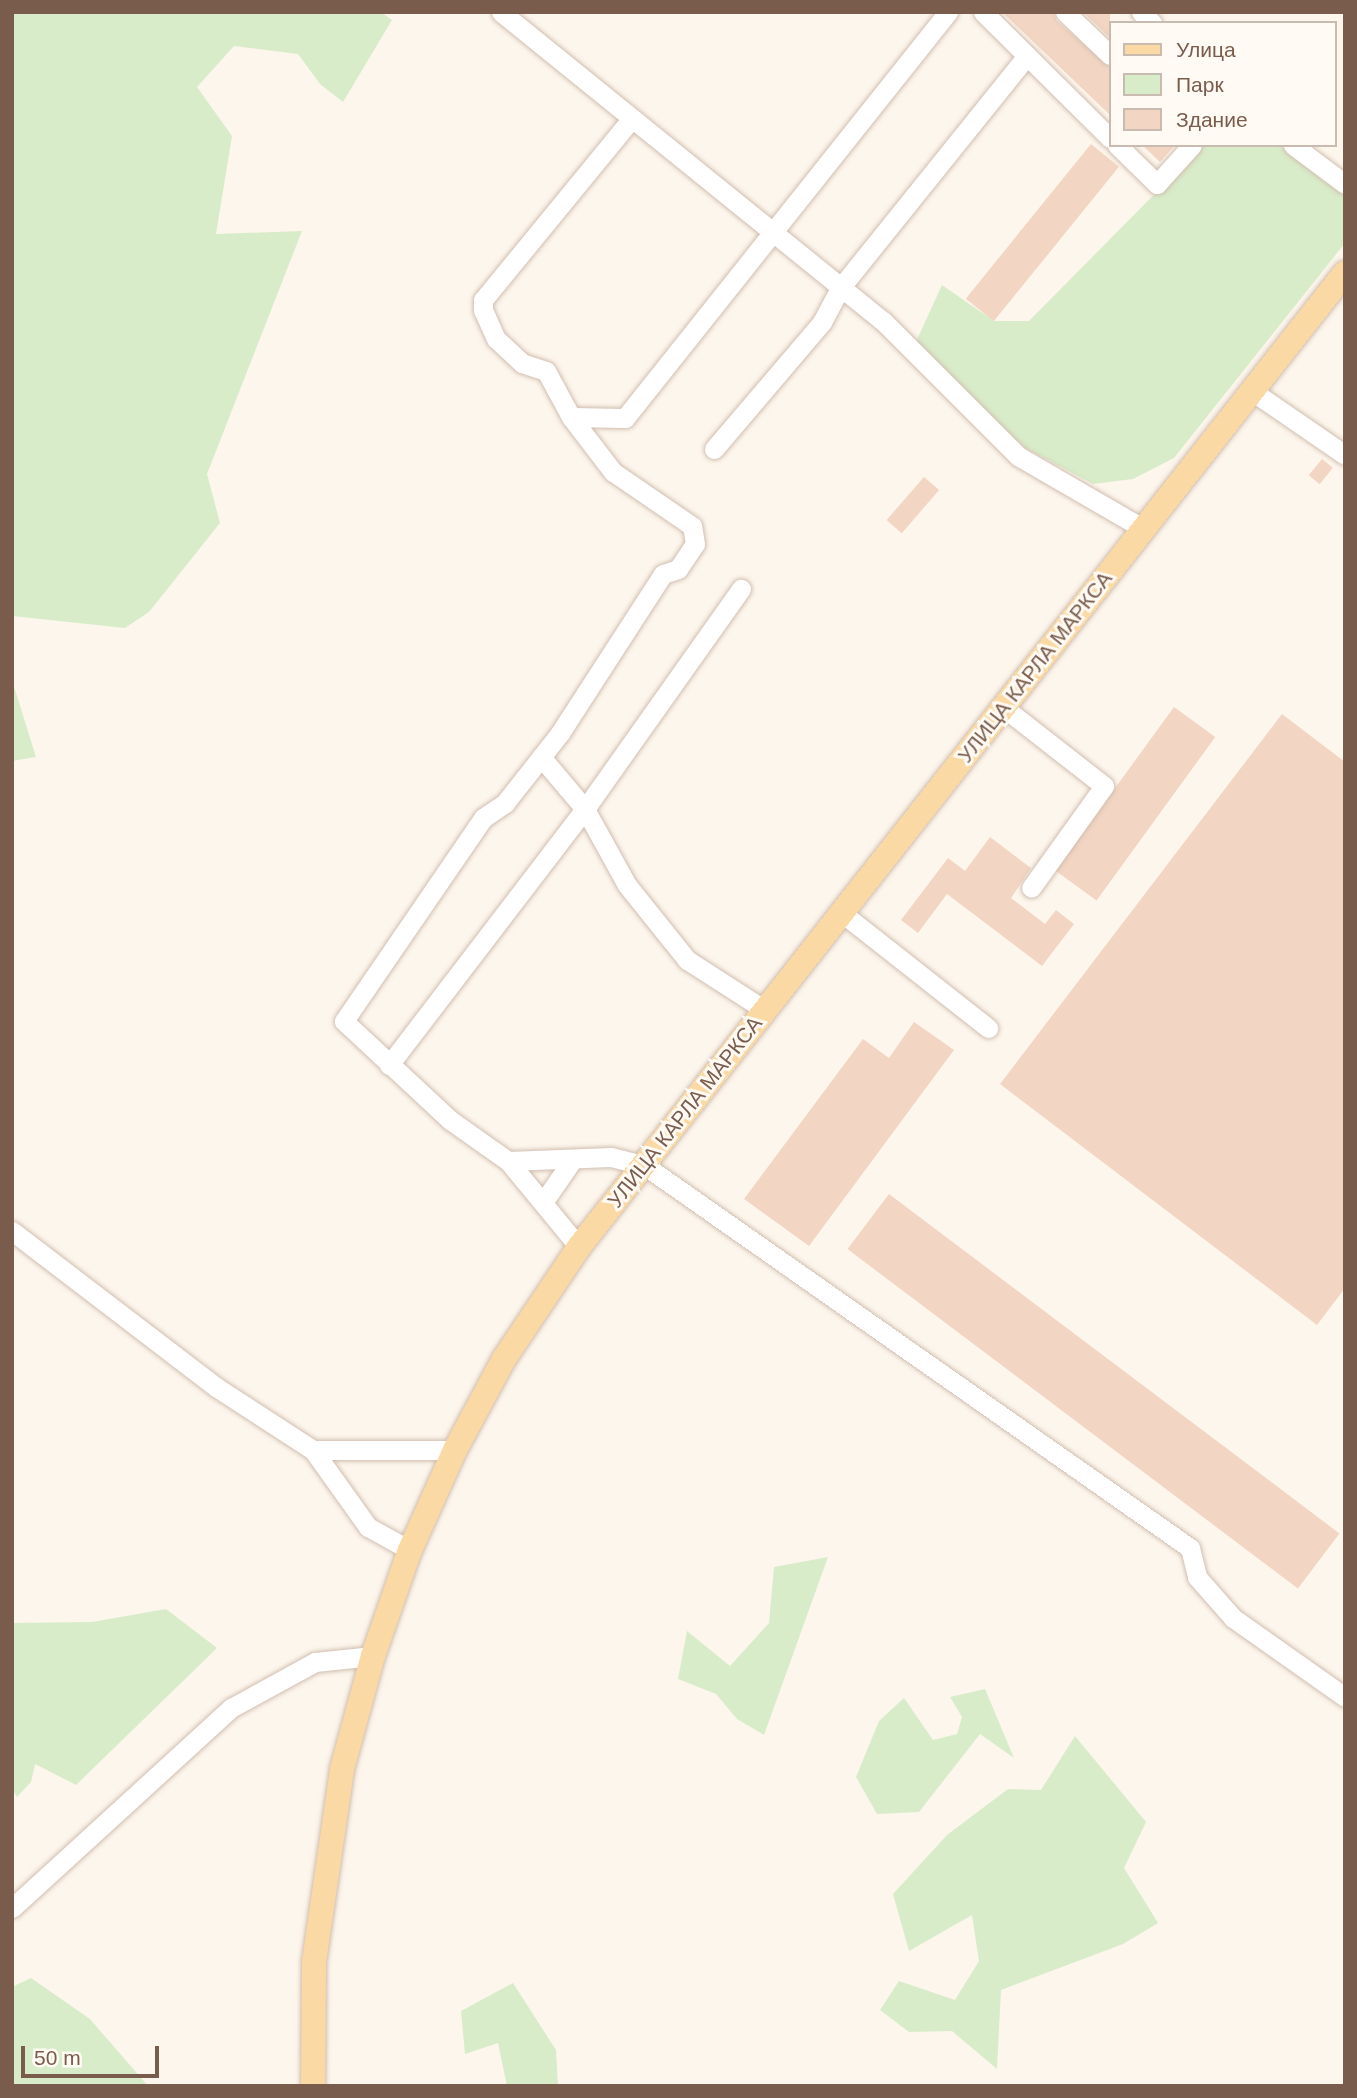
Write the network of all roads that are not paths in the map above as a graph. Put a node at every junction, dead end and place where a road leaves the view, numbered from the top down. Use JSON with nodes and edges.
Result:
{"nodes":[{"id":1,"x":501,"y":12,"type":"edge"},
{"id":2,"x":948,"y":12,"type":"edge"},
{"id":3,"x":983,"y":12,"type":"edge"},
{"id":4,"x":1065,"y":12,"type":"edge"},
{"id":5,"x":1108,"y":53,"type":"edge"},
{"id":6,"x":1027,"y":56,"type":"junction"},
{"id":7,"x":632,"y":118,"type":"junction"},
{"id":8,"x":1108,"y":136,"type":"edge"},
{"id":9,"x":1119,"y":147,"type":"edge"},
{"id":10,"x":1190,"y":147,"type":"edge"},
{"id":11,"x":1296,"y":147,"type":"edge"},
{"id":12,"x":1345,"y":184,"type":"edge"},
{"id":13,"x":773,"y":232,"type":"junction"},
{"id":14,"x":1345,"y":273,"type":"edge"},
{"id":15,"x":841,"y":287,"type":"junction"},
{"id":16,"x":1252,"y":391,"type":"junction"},
{"id":17,"x":571,"y":417,"type":"junction"},
{"id":18,"x":714,"y":449,"type":"dead end"},
{"id":19,"x":1345,"y":456,"type":"edge"},
{"id":20,"x":1143,"y":529,"type":"junction"},
{"id":21,"x":741,"y":589,"type":"dead end"},
{"id":22,"x":1003,"y":707,"type":"junction"},
{"id":23,"x":541,"y":757,"type":"junction"},
{"id":24,"x":585,"y":809,"type":"junction"},
{"id":25,"x":1031,"y":888,"type":"dead end"},
{"id":26,"x":842,"y":913,"type":"junction"},
{"id":27,"x":765,"y":1010,"type":"junction"},
{"id":28,"x":988,"y":1028,"type":"dead end"},
{"id":29,"x":389,"y":1065,"type":"junction"},
{"id":30,"x":573,"y":1159,"type":"junction"},
{"id":31,"x":508,"y":1161,"type":"junction"},
{"id":32,"x":644,"y":1165,"type":"junction"},
{"id":33,"x":544,"y":1201,"type":"junction"},
{"id":34,"x":12,"y":1231,"type":"edge"},
{"id":35,"x":579,"y":1247,"type":"junction"},
{"id":36,"x":313,"y":1450,"type":"junction"},
{"id":37,"x":455,"y":1450,"type":"junction"},
{"id":38,"x":410,"y":1550,"type":"junction"},
{"id":39,"x":373,"y":1656,"type":"junction"},
{"id":40,"x":1345,"y":1697,"type":"edge"},
{"id":41,"x":12,"y":1908,"type":"edge"},
{"id":42,"x":313,"y":2086,"type":"edge"}],
"edges":[{"from":1,"to":7,"type":"street"},
{"from":2,"to":13,"type":"street"},
{"from":3,"to":6,"type":"street"},
{"from":4,"to":5,"type":"street"},
{"from":6,"to":8,"type":"street"},
{"from":6,"to":15,"type":"street"},
{"from":7,"to":13,"type":"street"},
{"from":7,"to":17,"type":"street"},
{"from":9,"to":10,"type":"street"},
{"from":11,"to":12,"type":"street"},
{"from":13,"to":15,"type":"street"},
{"from":13,"to":17,"type":"street"},
{"from":14,"to":16,"type":"main road","name":"УЛИЦА КАРЛА МАРКСА"},
{"from":15,"to":18,"type":"street"},
{"from":15,"to":20,"type":"street"},
{"from":16,"to":19,"type":"street"},
{"from":16,"to":20,"type":"main road","name":"УЛИЦА КАРЛА МАРКСА"},
{"from":17,"to":23,"type":"street"},
{"from":20,"to":22,"type":"main road","name":"УЛИЦА КАРЛА МАРКСА"},
{"from":21,"to":24,"type":"street"},
{"from":22,"to":25,"type":"street"},
{"from":22,"to":26,"type":"main road","name":"УЛИЦА КАРЛА МАРКСА"},
{"from":23,"to":24,"type":"street"},
{"from":23,"to":29,"type":"street"},
{"from":24,"to":27,"type":"street"},
{"from":24,"to":29,"type":"street"},
{"from":26,"to":27,"type":"main road","name":"УЛИЦА КАРЛА МАРКСА"},
{"from":26,"to":28,"type":"street"},
{"from":27,"to":32,"type":"main road","name":"УЛИЦА КАРЛА МАРКСА"},
{"from":29,"to":31,"type":"street"},
{"from":30,"to":31,"type":"street"},
{"from":30,"to":32,"type":"street"},
{"from":30,"to":33,"type":"street"},
{"from":31,"to":33,"type":"street"},
{"from":32,"to":35,"type":"main road","name":"УЛИЦА КАРЛА МАРКСА"},
{"from":32,"to":40,"type":"street"},
{"from":33,"to":35,"type":"street"},
{"from":34,"to":36,"type":"street"},
{"from":35,"to":37,"type":"main road","name":"УЛИЦА КАРЛА МАРКСА"},
{"from":36,"to":37,"type":"street"},
{"from":36,"to":38,"type":"street"},
{"from":37,"to":38,"type":"main road","name":"УЛИЦА КАРЛА МАРКСА"},
{"from":38,"to":39,"type":"main road","name":"УЛИЦА КАРЛА МАРКСА"},
{"from":39,"to":41,"type":"street"},
{"from":39,"to":42,"type":"main road","name":"УЛИЦА КАРЛА МАРКСА"}]}
